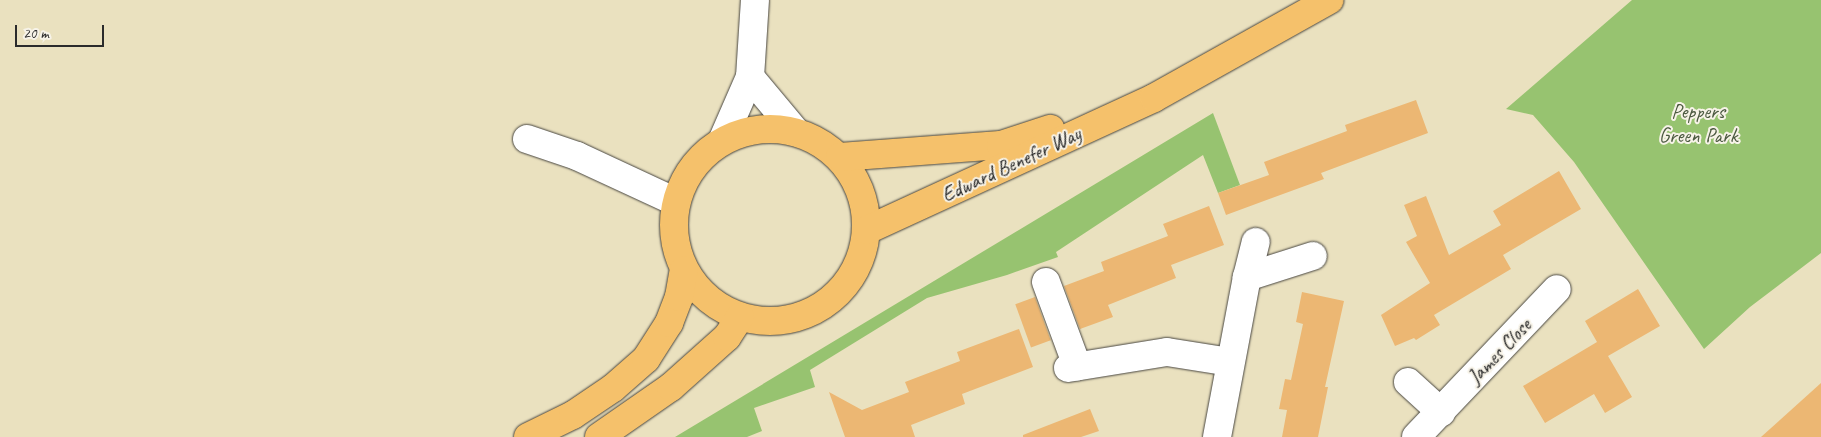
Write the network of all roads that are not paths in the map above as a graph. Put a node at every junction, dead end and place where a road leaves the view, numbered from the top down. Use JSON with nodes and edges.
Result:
{"nodes":[{"id":1,"x":755,"y":0,"type":"edge"},
{"id":2,"x":1329,"y":0,"type":"edge"},
{"id":3,"x":750,"y":77,"type":"junction"},
{"id":4,"x":1154,"y":98,"type":"junction"},
{"id":5,"x":796,"y":132,"type":"junction"},
{"id":6,"x":527,"y":139,"type":"dead end"},
{"id":7,"x":722,"y":141,"type":"junction"},
{"id":8,"x":840,"y":157,"type":"junction"},
{"id":9,"x":676,"y":202,"type":"junction"},
{"id":10,"x":867,"y":230,"type":"junction"},
{"id":11,"x":1256,"y":242,"type":"dead end"},
{"id":12,"x":1313,"y":256,"type":"dead end"},
{"id":13,"x":684,"y":270,"type":"junction"},
{"id":14,"x":1247,"y":277,"type":"junction"},
{"id":15,"x":1046,"y":282,"type":"dead end"},
{"id":16,"x":1557,"y":289,"type":"dead end"},
{"id":17,"x":740,"y":317,"type":"junction"},
{"id":18,"x":1230,"y":362,"type":"junction"},
{"id":19,"x":1408,"y":382,"type":"dead end"},
{"id":20,"x":1440,"y":412,"type":"junction"},
{"id":21,"x":528,"y":437,"type":"edge"},
{"id":22,"x":599,"y":437,"type":"edge"},
{"id":23,"x":1217,"y":437,"type":"edge"},
{"id":24,"x":1416,"y":437,"type":"edge"}],
"edges":[{"from":1,"to":3,"type":"street"},
{"from":2,"to":4,"type":"main road","name":"Edward Benefer Way"},
{"from":3,"to":5,"type":"street"},
{"from":3,"to":7,"type":"street"},
{"from":4,"to":8,"type":"main road","name":"Edward Benefer Way"},
{"from":4,"to":10,"type":"main road","name":"Edward Benefer Way"},
{"from":5,"to":7,"type":"main road"},
{"from":5,"to":8,"type":"main road"},
{"from":6,"to":9,"type":"street"},
{"from":7,"to":9,"type":"main road"},
{"from":8,"to":10,"type":"main road"},
{"from":9,"to":13,"type":"main road"},
{"from":10,"to":17,"type":"main road"},
{"from":11,"to":14,"type":"street"},
{"from":12,"to":14,"type":"street"},
{"from":13,"to":17,"type":"main road"},
{"from":13,"to":21,"type":"main road"},
{"from":14,"to":18,"type":"street"},
{"from":15,"to":18,"type":"street"},
{"from":16,"to":20,"type":"street","name":"James Close"},
{"from":17,"to":22,"type":"main road"},
{"from":18,"to":23,"type":"street"},
{"from":19,"to":20,"type":"street"},
{"from":20,"to":24,"type":"street","name":"James Close"}]}
